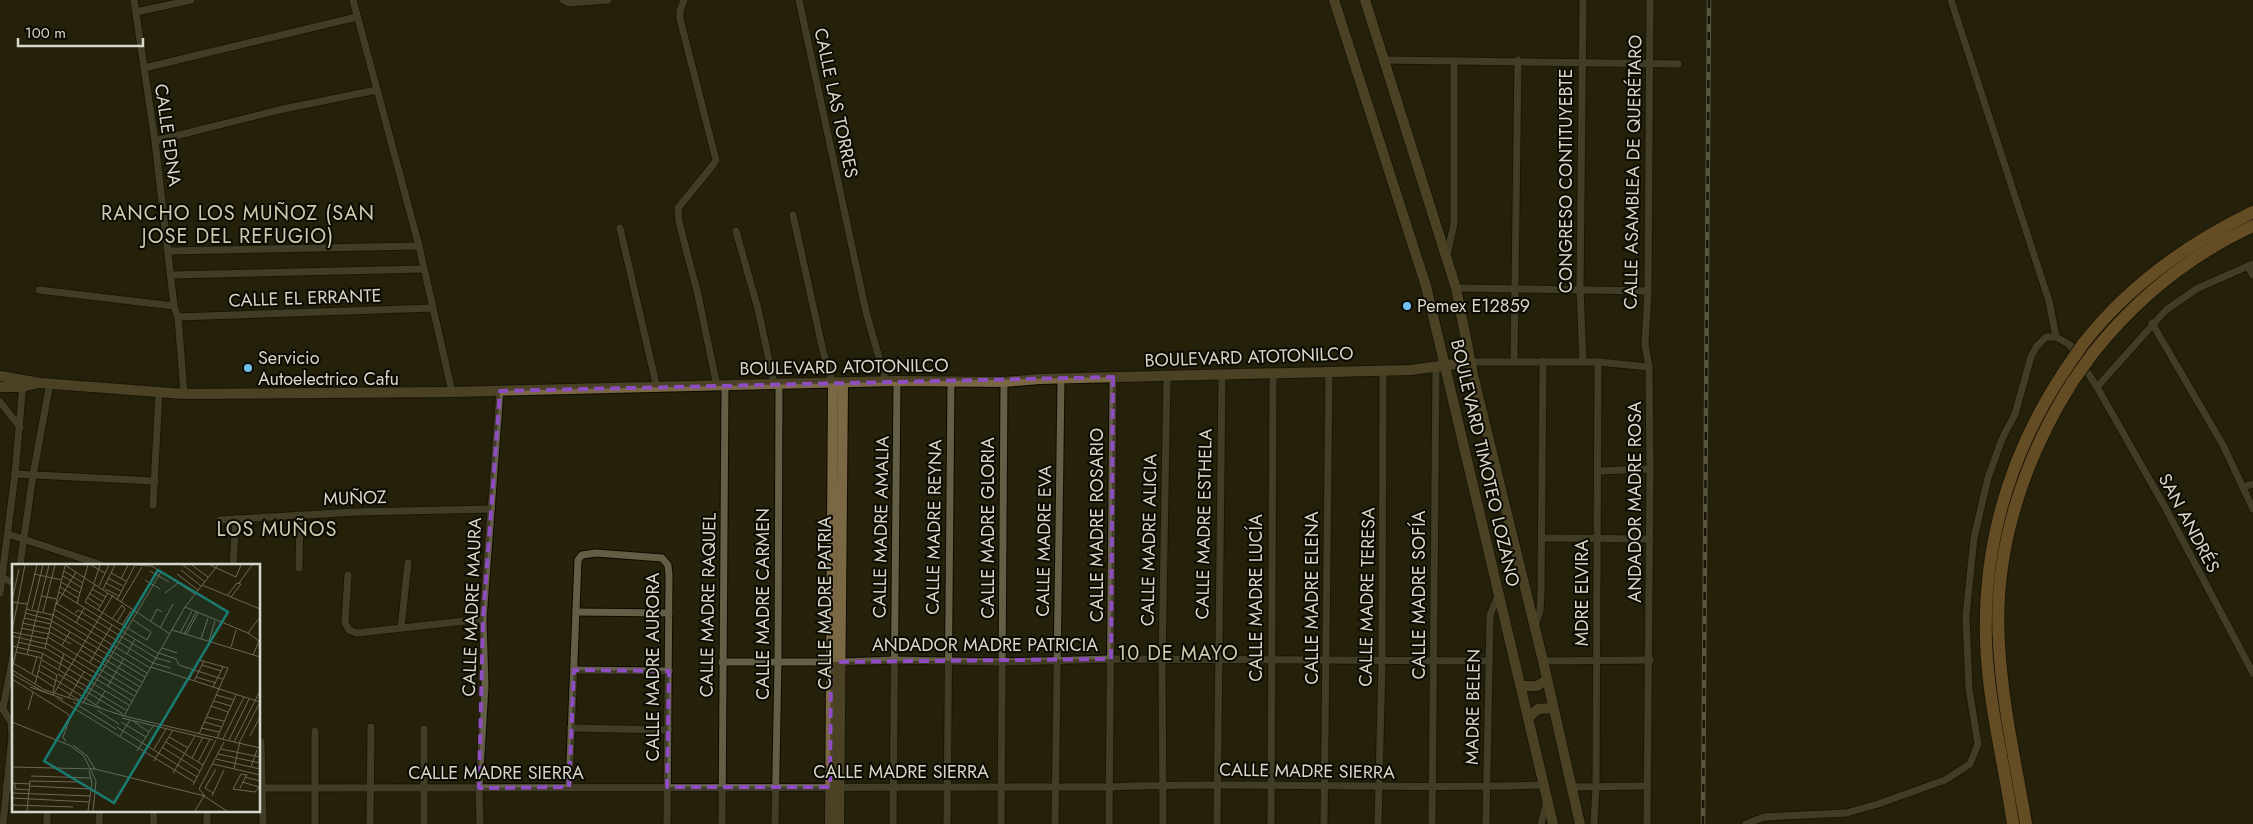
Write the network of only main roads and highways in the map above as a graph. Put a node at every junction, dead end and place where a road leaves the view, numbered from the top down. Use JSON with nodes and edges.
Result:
{"nodes":[{"id":1,"x":1334,"y":0,"type":"edge"},
{"id":2,"x":1365,"y":0,"type":"edge"},
{"id":3,"x":2253,"y":212,"type":"edge"},
{"id":4,"x":2253,"y":226,"type":"edge"},
{"id":5,"x":2088,"y":349,"type":"junction"},
{"id":6,"x":1471,"y":362,"type":"junction"},
{"id":7,"x":1441,"y":367,"type":"junction"},
{"id":8,"x":0,"y":376,"type":"edge"},
{"id":9,"x":2068,"y":377,"type":"junction"},
{"id":10,"x":23,"y":383,"type":"junction"},
{"id":11,"x":838,"y":383,"type":"junction"},
{"id":12,"x":0,"y":387,"type":"edge"},
{"id":13,"x":1547,"y":680,"type":"junction"},
{"id":14,"x":1521,"y":686,"type":"junction"},
{"id":15,"x":1553,"y":708,"type":"junction"},
{"id":16,"x":1528,"y":718,"type":"junction"},
{"id":17,"x":835,"y":787,"type":"junction"},
{"id":18,"x":830,"y":824,"type":"edge"},
{"id":19,"x":840,"y":824,"type":"edge"},
{"id":20,"x":1553,"y":824,"type":"edge"},
{"id":21,"x":1580,"y":824,"type":"edge"},
{"id":22,"x":2013,"y":824,"type":"edge"},
{"id":23,"x":2026,"y":824,"type":"edge"}],
"edges":[{"from":1,"to":7,"type":"main road","name":"BOULEVARD TIMOTEO LOZANO"},
{"from":2,"to":6,"type":"main road","name":"BOULEVARD TIMOTEO LOZANO"},
{"from":3,"to":5,"type":"highway"},
{"from":4,"to":5,"type":"highway"},
{"from":5,"to":9,"type":"highway","bridge":true},
{"from":6,"to":7,"type":"main road","name":"BOULEVARD ATOTONILCO"},
{"from":6,"to":13,"type":"main road","name":"BOULEVARD TIMOTEO LOZANO"},
{"from":7,"to":11,"type":"main road","name":"BOULEVARD ATOTONILCO"},
{"from":7,"to":14,"type":"main road","name":"BOULEVARD TIMOTEO LOZANO"},
{"from":8,"to":10,"type":"main road","name":"BOULEVARD ATOTONILCO"},
{"from":9,"to":22,"type":"highway"},
{"from":9,"to":23,"type":"highway"},
{"from":10,"to":11,"type":"main road","name":"BOULEVARD ATOTONILCO"},
{"from":10,"to":12,"type":"main road","name":"BOULEVARD ATOTONILCO"},
{"from":11,"to":17,"type":"main road","name":"CALLE MADRE PATRIA"},
{"from":13,"to":14,"type":"main road"},
{"from":13,"to":15,"type":"main road","name":"BOULEVARD TIMOTEO LOZANO"},
{"from":14,"to":16,"type":"main road","name":"BOULEVARD TIMOTEO LOZANO"},
{"from":15,"to":16,"type":"main road"},
{"from":15,"to":21,"type":"main road","name":"BOULEVARD TIMOTEO LOZANO"},
{"from":16,"to":20,"type":"main road","name":"BOULEVARD TIMOTEO LOZANO"},
{"from":17,"to":18,"type":"main road","name":"CALLE MADRE PATRIA"},
{"from":17,"to":19,"type":"main road","name":"CALLE MADRE PATRIA"}]}
